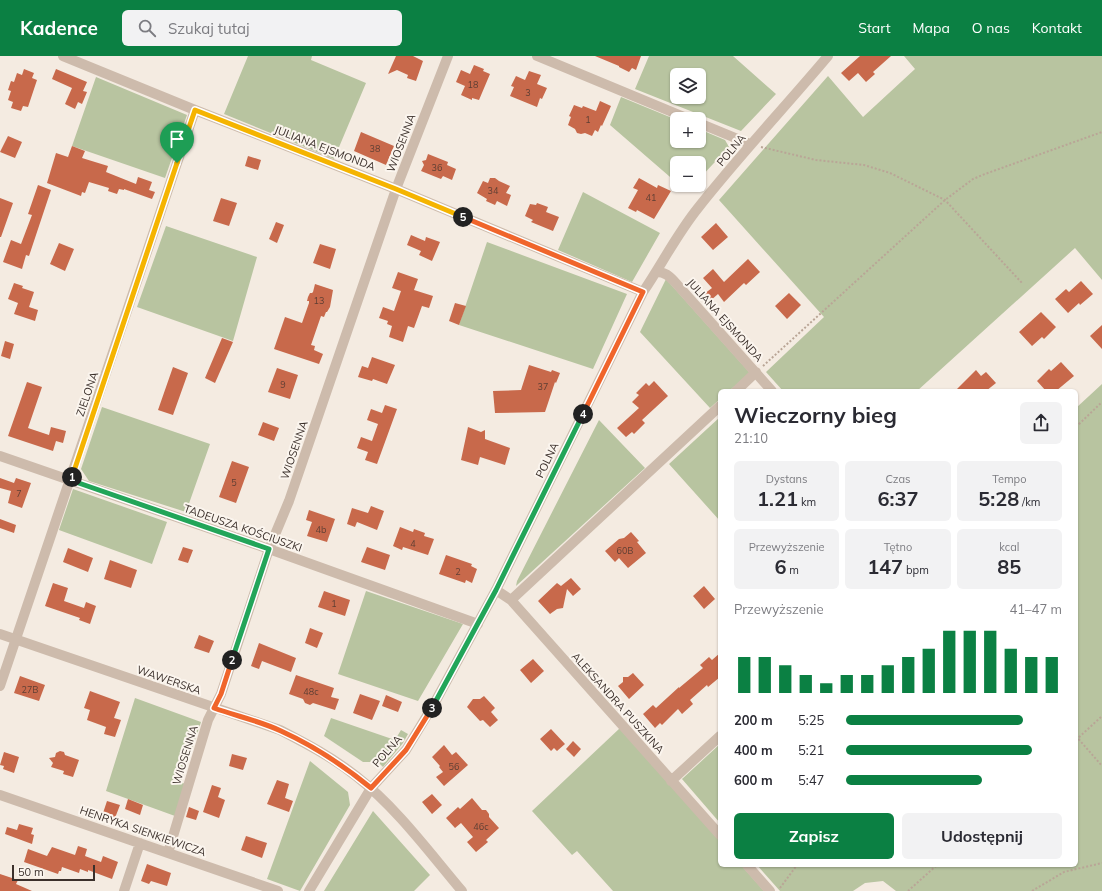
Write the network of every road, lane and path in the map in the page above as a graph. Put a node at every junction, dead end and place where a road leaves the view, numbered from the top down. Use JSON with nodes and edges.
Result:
{"nodes":[{"id":1,"x":63,"y":56,"type":"edge"},
{"id":2,"x":448,"y":56,"type":"edge"},
{"id":3,"x":537,"y":56,"type":"edge"},
{"id":4,"x":828,"y":56,"type":"edge"},
{"id":5,"x":195,"y":110,"type":"junction"},
{"id":6,"x":672,"y":112,"type":"edge"},
{"id":7,"x":706,"y":126,"type":"edge"},
{"id":8,"x":1102,"y":132,"type":"edge"},
{"id":9,"x":750,"y":144,"type":"junction"},
{"id":10,"x":396,"y":189,"type":"junction"},
{"id":11,"x":945,"y":200,"type":"junction"},
{"id":12,"x":657,"y":272,"type":"junction"},
{"id":13,"x":1022,"y":284,"type":"dead end"},
{"id":14,"x":643,"y":292,"type":"junction"},
{"id":15,"x":756,"y":372,"type":"junction"},
{"id":16,"x":738,"y":389,"type":"edge"},
{"id":17,"x":770,"y":389,"type":"edge"},
{"id":18,"x":1102,"y":402,"type":"edge"},
{"id":19,"x":718,"y":408,"type":"edge"},
{"id":20,"x":1078,"y":425,"type":"edge"},
{"id":21,"x":0,"y":456,"type":"edge"},
{"id":22,"x":70,"y":480,"type":"junction"},
{"id":23,"x":269,"y":549,"type":"junction"},
{"id":24,"x":496,"y":590,"type":"junction"},
{"id":25,"x":511,"y":600,"type":"junction"},
{"id":26,"x":478,"y":624,"type":"junction"},
{"id":27,"x":0,"y":634,"type":"edge"},
{"id":28,"x":15,"y":639,"type":"junction"},
{"id":29,"x":0,"y":686,"type":"edge"},
{"id":30,"x":214,"y":708,"type":"junction"},
{"id":31,"x":1102,"y":716,"type":"edge"},
{"id":32,"x":1078,"y":737,"type":"edge"},
{"id":33,"x":718,"y":738,"type":"edge"},
{"id":34,"x":1078,"y":739,"type":"edge"},
{"id":35,"x":1102,"y":766,"type":"edge"},
{"id":36,"x":671,"y":780,"type":"junction"},
{"id":37,"x":371,"y":788,"type":"junction"},
{"id":38,"x":0,"y":795,"type":"edge"},
{"id":39,"x":718,"y":833,"type":"edge"},
{"id":40,"x":140,"y":843,"type":"junction"},
{"id":41,"x":168,"y":853,"type":"junction"},
{"id":42,"x":1102,"y":863,"type":"edge"},
{"id":43,"x":749,"y":867,"type":"edge"},
{"id":44,"x":796,"y":867,"type":"edge"},
{"id":45,"x":935,"y":867,"type":"edge"},
{"id":46,"x":124,"y":891,"type":"edge"},
{"id":47,"x":278,"y":891,"type":"edge"},
{"id":48,"x":309,"y":891,"type":"edge"},
{"id":49,"x":462,"y":891,"type":"edge"},
{"id":50,"x":770,"y":891,"type":"edge"},
{"id":51,"x":778,"y":891,"type":"edge"},
{"id":52,"x":908,"y":891,"type":"edge"},
{"id":53,"x":1032,"y":891,"type":"edge"}],
"edges":[{"from":1,"to":5,"type":"street","name":"JULIANA EJSMONDA"},
{"from":2,"to":10,"type":"street","name":"WIOSENNA"},
{"from":3,"to":6,"type":"street"},
{"from":4,"to":9,"type":"street","name":"POLNA"},
{"from":5,"to":10,"type":"street","name":"JULIANA EJSMONDA"},
{"from":5,"to":22,"type":"street","name":"ZIELONA"},
{"from":7,"to":9,"type":"street"},
{"from":8,"to":11,"type":"path"},
{"from":9,"to":11,"type":"path"},
{"from":9,"to":12,"type":"street","name":"POLNA"},
{"from":10,"to":14,"type":"street","name":"JULIANA EJSMONDA"},
{"from":10,"to":23,"type":"street","name":"WIOSENNA"},
{"from":11,"to":13,"type":"path"},
{"from":11,"to":15,"type":"path"},
{"from":12,"to":14,"type":"street","name":"POLNA"},
{"from":12,"to":15,"type":"street","name":"JULIANA EJSMONDA"},
{"from":14,"to":24,"type":"street","name":"POLNA"},
{"from":15,"to":16,"type":"street"},
{"from":15,"to":17,"type":"street","name":"JULIANA EJSMONDA"},
{"from":18,"to":20,"type":"path"},
{"from":19,"to":25,"type":"street"},
{"from":21,"to":22,"type":"street","name":"TADEUSZA KOŚCIUSZKI"},
{"from":22,"to":23,"type":"street","name":"TADEUSZA KOŚCIUSZKI"},
{"from":22,"to":28,"type":"street","name":"ZIELONA"},
{"from":23,"to":26,"type":"street","name":"TADEUSZA KOŚCIUSZKI"},
{"from":23,"to":30,"type":"street","name":"WIOSENNA"},
{"from":24,"to":25,"type":"street","name":"ALEKSANDRA PUSZKINA"},
{"from":24,"to":26,"type":"street","name":"POLNA"},
{"from":25,"to":36,"type":"street","name":"ALEKSANDRA PUSZKINA"},
{"from":26,"to":37,"type":"street","name":"POLNA"},
{"from":27,"to":28,"type":"street","name":"WAWERSKA"},
{"from":28,"to":29,"type":"street","name":"ZIELONA"},
{"from":28,"to":30,"type":"street","name":"WAWERSKA"},
{"from":30,"to":37,"type":"street","name":"WAWERSKA"},
{"from":30,"to":41,"type":"street","name":"WIOSENNA"},
{"from":31,"to":32,"type":"path"},
{"from":33,"to":36,"type":"street"},
{"from":34,"to":35,"type":"path"},
{"from":36,"to":39,"type":"street","name":"ALEKSANDRA PUSZKINA"},
{"from":37,"to":48,"type":"street","name":"POLNA"},
{"from":37,"to":49,"type":"street","name":"WAWERSKA"},
{"from":38,"to":40,"type":"street","name":"HENRYKA SIENKIEWICZA"},
{"from":40,"to":41,"type":"street","name":"HENRYKA SIENKIEWICZA"},
{"from":40,"to":46,"type":"street"},
{"from":41,"to":47,"type":"street","name":"HENRYKA SIENKIEWICZA"},
{"from":42,"to":53,"type":"path"},
{"from":43,"to":50,"type":"street"},
{"from":44,"to":51,"type":"path"},
{"from":45,"to":52,"type":"path"}]}
